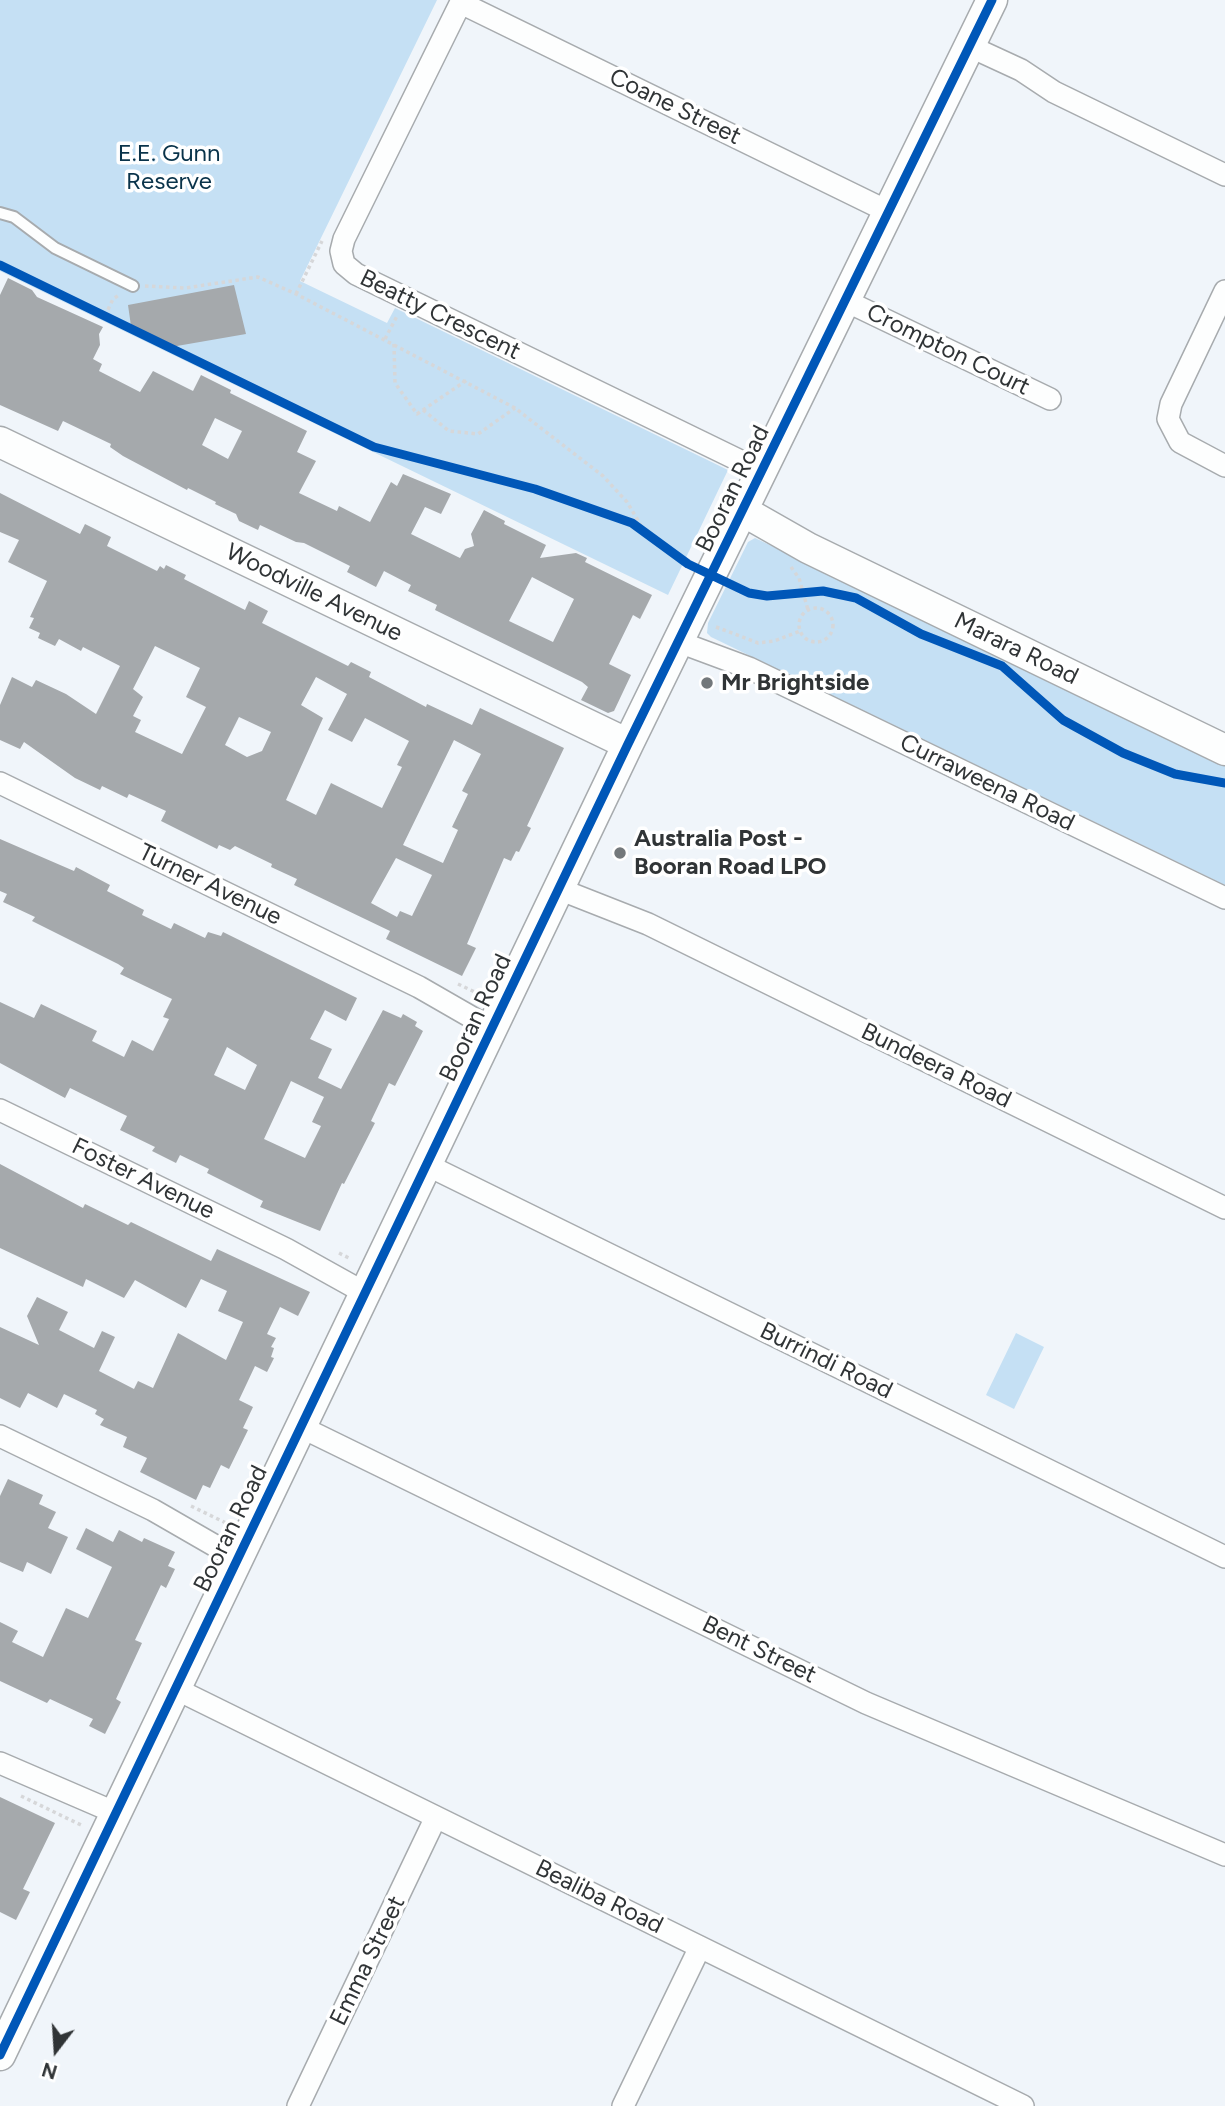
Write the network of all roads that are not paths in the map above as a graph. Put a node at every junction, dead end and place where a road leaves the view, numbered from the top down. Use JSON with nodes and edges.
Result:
{"nodes":[{"id":1,"x":992,"y":0,"type":"edge"},
{"id":2,"x":461,"y":2,"type":"edge"},
{"id":3,"x":967,"y":52,"type":"junction"},
{"id":4,"x":1225,"y":175,"type":"edge"},
{"id":5,"x":889,"y":212,"type":"junction"},
{"id":6,"x":0,"y":213,"type":"edge"},
{"id":7,"x":133,"y":286,"type":"road end"},
{"id":8,"x":1225,"y":291,"type":"edge"},
{"id":9,"x":846,"y":301,"type":"junction"},
{"id":10,"x":1050,"y":399,"type":"dead end"},
{"id":11,"x":0,"y":442,"type":"edge"},
{"id":12,"x":1225,"y":466,"type":"edge"},
{"id":13,"x":763,"y":471,"type":"junction"},
{"id":14,"x":741,"y":517,"type":"junction"},
{"id":15,"x":682,"y":636,"type":"junction"},
{"id":16,"x":628,"y":744,"type":"junction"},
{"id":17,"x":1225,"y":750,"type":"edge"},
{"id":18,"x":0,"y":783,"type":"edge"},
{"id":19,"x":562,"y":882,"type":"junction"},
{"id":20,"x":1225,"y":898,"type":"edge"},
{"id":21,"x":495,"y":1023,"type":"junction"},
{"id":22,"x":0,"y":1110,"type":"edge"},
{"id":23,"x":427,"y":1165,"type":"junction"},
{"id":24,"x":1225,"y":1208,"type":"edge"},
{"id":25,"x":368,"y":1287,"type":"junction"},
{"id":26,"x":301,"y":1427,"type":"junction"},
{"id":27,"x":0,"y":1436,"type":"edge"},
{"id":28,"x":241,"y":1553,"type":"junction"},
{"id":29,"x":1225,"y":1557,"type":"edge"},
{"id":30,"x":176,"y":1689,"type":"junction"},
{"id":31,"x":0,"y":1763,"type":"edge"},
{"id":32,"x":436,"y":1817,"type":"junction"},
{"id":33,"x":113,"y":1819,"type":"junction"},
{"id":34,"x":1225,"y":1855,"type":"edge"},
{"id":35,"x":700,"y":1947,"type":"junction"},
{"id":36,"x":0,"y":2055,"type":"edge"},
{"id":37,"x":298,"y":2106,"type":"edge"},
{"id":38,"x":623,"y":2106,"type":"edge"},
{"id":39,"x":1023,"y":2106,"type":"edge"}],
"edges":[{"from":1,"to":3,"type":"street","name":"Booran Road"},
{"from":2,"to":5,"type":"street","name":"Coane Street"},
{"from":2,"to":13,"type":"street","name":"Beatty Crescent"},
{"from":3,"to":4,"type":"street"},
{"from":3,"to":5,"type":"street","name":"Booran Road"},
{"from":5,"to":9,"type":"street","name":"Booran Road"},
{"from":6,"to":7,"type":"lane"},
{"from":8,"to":12,"type":"street"},
{"from":9,"to":10,"type":"street","name":"Crompton Court"},
{"from":9,"to":13,"type":"street","name":"Booran Road"},
{"from":11,"to":16,"type":"street","name":"Woodville Avenue"},
{"from":13,"to":14,"type":"street","name":"Booran Road"},
{"from":14,"to":15,"type":"street","name":"Booran Road"},
{"from":14,"to":17,"type":"street","name":"Marara Road"},
{"from":15,"to":16,"type":"street","name":"Booran Road"},
{"from":15,"to":20,"type":"street","name":"Curraweena Road"},
{"from":16,"to":19,"type":"street","name":"Booran Road"},
{"from":18,"to":21,"type":"street","name":"Turner Avenue"},
{"from":19,"to":21,"type":"street","name":"Booran Road"},
{"from":19,"to":24,"type":"street","name":"Bundeera Road"},
{"from":21,"to":23,"type":"street","name":"Booran Road"},
{"from":22,"to":25,"type":"street","name":"Foster Avenue"},
{"from":23,"to":25,"type":"street","name":"Booran Road"},
{"from":23,"to":29,"type":"street","name":"Burrindi Road"},
{"from":25,"to":26,"type":"street","name":"Booran Road"},
{"from":26,"to":28,"type":"street","name":"Booran Road"},
{"from":26,"to":34,"type":"street","name":"Bent Street"},
{"from":27,"to":28,"type":"street"},
{"from":28,"to":30,"type":"street","name":"Booran Road"},
{"from":30,"to":32,"type":"street","name":"Bealiba Road"},
{"from":30,"to":33,"type":"street","name":"Booran Road"},
{"from":31,"to":33,"type":"street"},
{"from":32,"to":35,"type":"street","name":"Bealiba Road"},
{"from":32,"to":37,"type":"street","name":"Emma Street"},
{"from":33,"to":36,"type":"street","name":"Booran Road"},
{"from":35,"to":38,"type":"street"},
{"from":35,"to":39,"type":"street","name":"Bealiba Road"}]}
